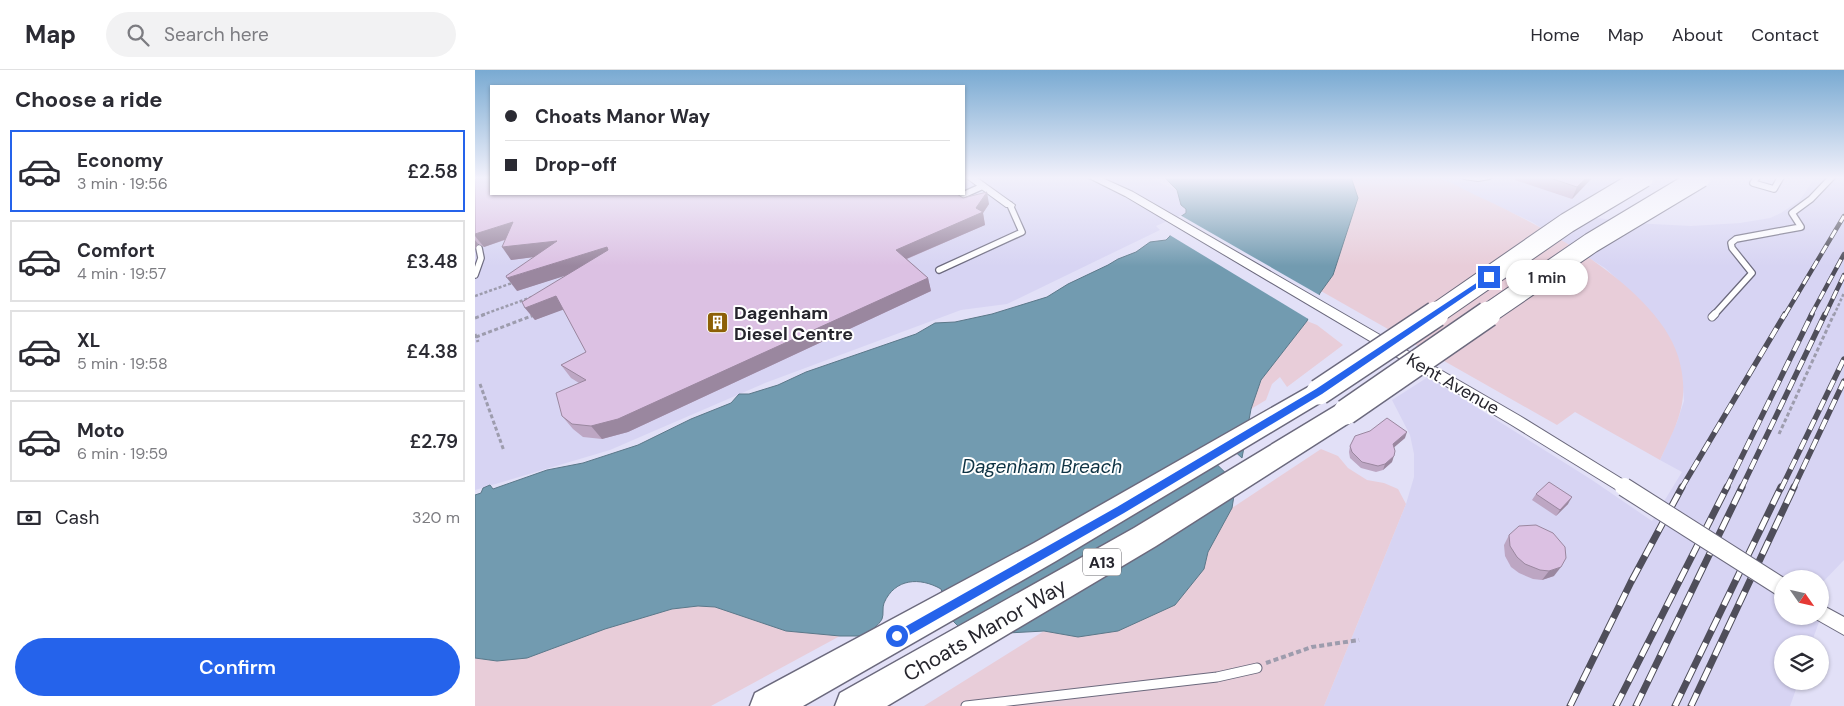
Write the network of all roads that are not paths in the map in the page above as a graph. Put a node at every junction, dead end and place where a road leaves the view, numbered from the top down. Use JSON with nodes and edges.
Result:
{"nodes":[{"id":1,"x":1011,"y":207,"type":"edge"},
{"id":2,"x":1150,"y":207,"type":"edge"},
{"id":3,"x":1595,"y":207,"type":"edge"},
{"id":4,"x":1652,"y":207,"type":"edge"},
{"id":5,"x":1800,"y":207,"type":"edge"},
{"id":6,"x":479,"y":248,"type":"edge"},
{"id":7,"x":939,"y":270,"type":"dead end"},
{"id":8,"x":475,"y":275,"type":"edge"},
{"id":9,"x":1712,"y":317,"type":"dead end"},
{"id":10,"x":1774,"y":582,"type":"edge"},
{"id":11,"x":1829,"y":618,"type":"edge"},
{"id":12,"x":1844,"y":627,"type":"edge"},
{"id":13,"x":1257,"y":668,"type":"road end"},
{"id":14,"x":768,"y":706,"type":"edge"},
{"id":15,"x":853,"y":706,"type":"edge"},
{"id":16,"x":966,"y":706,"type":"edge"}],
"edges":[{"from":1,"to":7,"type":"lane"},
{"from":2,"to":10,"type":"street","name":"Kent Avenue","bridge":true},
{"from":3,"to":14,"type":"highway","name":"Choats Manor Way","number":"A13","bridge":true},
{"from":4,"to":15,"type":"highway","name":"Choats Manor Way","number":"A13","bridge":true},
{"from":5,"to":9,"type":"lane"},
{"from":6,"to":8,"type":"lane"},
{"from":11,"to":12,"type":"street"},
{"from":13,"to":16,"type":"lane"}]}
